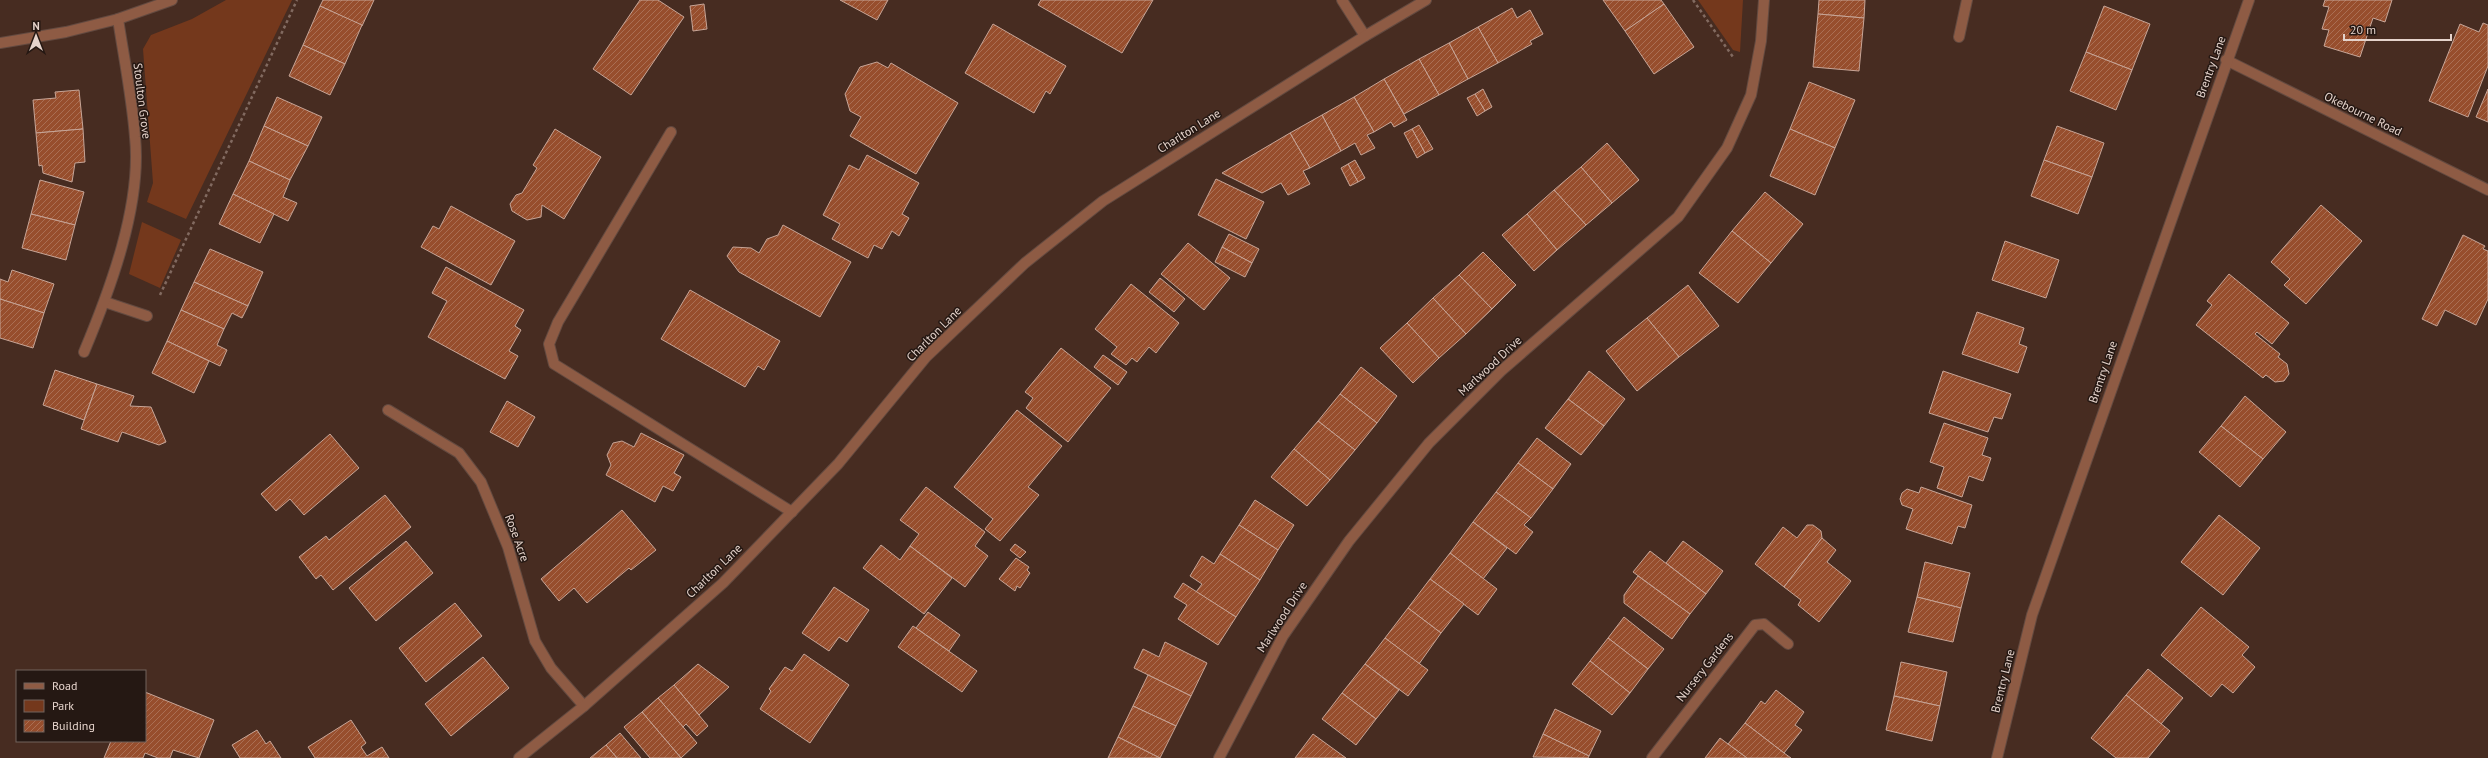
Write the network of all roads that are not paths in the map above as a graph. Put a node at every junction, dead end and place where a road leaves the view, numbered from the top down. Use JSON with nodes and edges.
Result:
{"nodes":[{"id":1,"x":172,"y":0,"type":"edge"},
{"id":2,"x":1342,"y":0,"type":"edge"},
{"id":3,"x":1426,"y":0,"type":"edge"},
{"id":4,"x":1764,"y":0,"type":"edge"},
{"id":5,"x":1967,"y":0,"type":"edge"},
{"id":6,"x":2249,"y":0,"type":"edge"},
{"id":7,"x":118,"y":19,"type":"junction"},
{"id":8,"x":1365,"y":36,"type":"junction"},
{"id":9,"x":1959,"y":37,"type":"dead end"},
{"id":10,"x":0,"y":43,"type":"edge"},
{"id":11,"x":2226,"y":60,"type":"junction"},
{"id":12,"x":671,"y":132,"type":"dead end"},
{"id":13,"x":2488,"y":190,"type":"edge"},
{"id":14,"x":105,"y":302,"type":"junction"},
{"id":15,"x":147,"y":316,"type":"road end"},
{"id":16,"x":84,"y":352,"type":"dead end"},
{"id":17,"x":388,"y":410,"type":"dead end"},
{"id":18,"x":792,"y":512,"type":"junction"},
{"id":19,"x":1788,"y":644,"type":"dead end"},
{"id":20,"x":584,"y":706,"type":"junction"},
{"id":21,"x":518,"y":758,"type":"edge"},
{"id":22,"x":1219,"y":758,"type":"edge"},
{"id":23,"x":1652,"y":758,"type":"edge"},
{"id":24,"x":1998,"y":758,"type":"edge"}],
"edges":[{"from":1,"to":7,"type":"street"},
{"from":2,"to":8,"type":"street"},
{"from":3,"to":8,"type":"street","name":"Charlton Lane"},
{"from":4,"to":22,"type":"street","name":"Marlwood Drive"},
{"from":5,"to":9,"type":"street"},
{"from":6,"to":11,"type":"street","name":"Brentry Lane"},
{"from":7,"to":10,"type":"street"},
{"from":7,"to":14,"type":"street","name":"Stoulton Grove"},
{"from":8,"to":18,"type":"street","name":"Charlton Lane"},
{"from":11,"to":13,"type":"street","name":"Okebourne Road"},
{"from":11,"to":24,"type":"street","name":"Brentry Lane"},
{"from":12,"to":18,"type":"street"},
{"from":14,"to":15,"type":"street"},
{"from":14,"to":16,"type":"street","name":"Stoulton Grove"},
{"from":17,"to":20,"type":"street","name":"Rose Acre"},
{"from":18,"to":20,"type":"street","name":"Charlton Lane"},
{"from":19,"to":23,"type":"street","name":"Nursery Gardens"},
{"from":20,"to":21,"type":"street","name":"Charlton Lane"}]}
